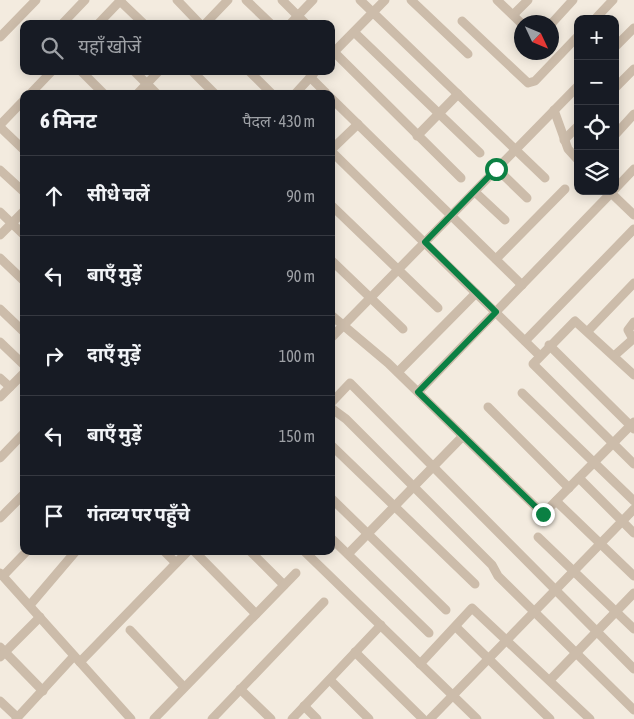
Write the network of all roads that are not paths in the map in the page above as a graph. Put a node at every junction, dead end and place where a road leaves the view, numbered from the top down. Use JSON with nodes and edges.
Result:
{"nodes":[{"id":1,"x":36,"y":0,"type":"edge"},
{"id":2,"x":84,"y":0,"type":"edge"},
{"id":3,"x":121,"y":0,"type":"edge"},
{"id":4,"x":177,"y":0,"type":"edge"},
{"id":5,"x":228,"y":0,"type":"edge"},
{"id":6,"x":246,"y":0,"type":"edge"},
{"id":7,"x":282,"y":0,"type":"edge"},
{"id":8,"x":313,"y":0,"type":"edge"},
{"id":9,"x":360,"y":0,"type":"edge"},
{"id":10,"x":385,"y":0,"type":"edge"},
{"id":11,"x":411,"y":0,"type":"edge"},
{"id":12,"x":497,"y":0,"type":"edge"},
{"id":13,"x":528,"y":0,"type":"edge"},
{"id":14,"x":573,"y":0,"type":"edge"},
{"id":15,"x":613,"y":0,"type":"edge"},
{"id":16,"x":373,"y":13,"type":"junction"},
{"id":17,"x":559,"y":15,"type":"edge"},
{"id":18,"x":599,"y":15,"type":"edge"},
{"id":19,"x":298,"y":16,"type":"junction"},
{"id":20,"x":513,"y":16,"type":"joint"},
{"id":21,"x":66,"y":20,"type":"edge"},
{"id":22,"x":102,"y":20,"type":"edge"},
{"id":23,"x":140,"y":20,"type":"edge"},
{"id":24,"x":196,"y":20,"type":"edge"},
{"id":25,"x":210,"y":20,"type":"edge"},
{"id":26,"x":267,"y":20,"type":"edge"},
{"id":27,"x":294,"y":20,"type":"edge"},
{"id":28,"x":302,"y":20,"type":"edge"},
{"id":29,"x":462,"y":21,"type":"dead end"},
{"id":30,"x":634,"y":28,"type":"edge"},
{"id":31,"x":354,"y":32,"type":"junction"},
{"id":32,"x":0,"y":37,"type":"edge"},
{"id":33,"x":574,"y":39,"type":"edge"},
{"id":34,"x":619,"y":43,"type":"edge"},
{"id":35,"x":335,"y":50,"type":"edge"},
{"id":36,"x":559,"y":50,"type":"edge"},
{"id":37,"x":468,"y":54,"type":"dead end"},
{"id":38,"x":335,"y":56,"type":"edge"},
{"id":39,"x":550,"y":60,"type":"edge"},
{"id":40,"x":634,"y":68,"type":"edge"},
{"id":41,"x":48,"y":75,"type":"edge"},
{"id":42,"x":85,"y":75,"type":"edge"},
{"id":43,"x":138,"y":75,"type":"edge"},
{"id":44,"x":155,"y":75,"type":"edge"},
{"id":45,"x":196,"y":75,"type":"edge"},
{"id":46,"x":253,"y":75,"type":"edge"},
{"id":47,"x":312,"y":75,"type":"edge"},
{"id":48,"x":314,"y":75,"type":"edge"},
{"id":49,"x":147,"y":84,"type":"junction"},
{"id":50,"x":619,"y":84,"type":"edge"},
{"id":51,"x":34,"y":90,"type":"edge"},
{"id":52,"x":100,"y":90,"type":"edge"},
{"id":53,"x":142,"y":90,"type":"edge"},
{"id":54,"x":153,"y":90,"type":"edge"},
{"id":55,"x":211,"y":90,"type":"edge"},
{"id":56,"x":268,"y":90,"type":"edge"},
{"id":57,"x":298,"y":90,"type":"edge"},
{"id":58,"x":324,"y":90,"type":"edge"},
{"id":59,"x":574,"y":90,"type":"edge"},
{"id":60,"x":458,"y":94,"type":"junction"},
{"id":61,"x":335,"y":102,"type":"edge"},
{"id":62,"x":20,"y":104,"type":"edge"},
{"id":63,"x":554,"y":110,"type":"junction"},
{"id":64,"x":439,"y":114,"type":"junction"},
{"id":65,"x":634,"y":114,"type":"edge"},
{"id":66,"x":358,"y":124,"type":"junction"},
{"id":67,"x":0,"y":126,"type":"edge"},
{"id":68,"x":574,"y":130,"type":"edge"},
{"id":69,"x":619,"y":131,"type":"edge"},
{"id":70,"x":418,"y":136,"type":"junction"},
{"id":71,"x":564,"y":140,"type":"junction"},
{"id":72,"x":20,"y":146,"type":"edge"},
{"id":73,"x":335,"y":147,"type":"edge"},
{"id":74,"x":516,"y":149,"type":"junction"},
{"id":75,"x":480,"y":153,"type":"dead end"},
{"id":76,"x":574,"y":154,"type":"edge"},
{"id":77,"x":335,"y":155,"type":"edge"},
{"id":78,"x":496,"y":169,"type":"junction"},
{"id":79,"x":634,"y":169,"type":"edge"},
{"id":80,"x":0,"y":170,"type":"edge"},
{"id":81,"x":461,"y":178,"type":"dead end"},
{"id":82,"x":545,"y":178,"type":"dead end"},
{"id":83,"x":619,"y":184,"type":"edge"},
{"id":84,"x":20,"y":188,"type":"edge"},
{"id":85,"x":565,"y":189,"type":"dead end"},
{"id":86,"x":475,"y":192,"type":"junction"},
{"id":87,"x":608,"y":195,"type":"edge"},
{"id":88,"x":616,"y":195,"type":"edge"},
{"id":89,"x":527,"y":198,"type":"dead end"},
{"id":90,"x":335,"y":210,"type":"edge"},
{"id":91,"x":0,"y":212,"type":"edge"},
{"id":92,"x":20,"y":215,"type":"edge"},
{"id":93,"x":451,"y":215,"type":"junction"},
{"id":94,"x":634,"y":215,"type":"edge"},
{"id":95,"x":505,"y":220,"type":"dead end"},
{"id":96,"x":12,"y":223,"type":"junction"},
{"id":97,"x":634,"y":229,"type":"edge"},
{"id":98,"x":20,"y":231,"type":"edge"},
{"id":99,"x":0,"y":235,"type":"edge"},
{"id":100,"x":425,"y":242,"type":"junction"},
{"id":101,"x":0,"y":258,"type":"edge"},
{"id":102,"x":496,"y":259,"type":"junction"},
{"id":103,"x":335,"y":264,"type":"edge"},
{"id":104,"x":398,"y":270,"type":"junction"},
{"id":105,"x":20,"y":278,"type":"edge"},
{"id":106,"x":634,"y":283,"type":"edge"},
{"id":107,"x":522,"y":285,"type":"junction"},
{"id":108,"x":476,"y":293,"type":"junction"},
{"id":109,"x":371,"y":298,"type":"junction"},
{"id":110,"x":438,"y":308,"type":"dead end"},
{"id":111,"x":0,"y":309,"type":"edge"},
{"id":112,"x":496,"y":312,"type":"junction"},
{"id":113,"x":335,"y":319,"type":"edge"},
{"id":114,"x":634,"y":322,"type":"edge"},
{"id":115,"x":343,"y":326,"type":"junction"},
{"id":116,"x":20,"y":328,"type":"edge"},
{"id":117,"x":403,"y":329,"type":"dead end"},
{"id":118,"x":588,"y":331,"type":"junction"},
{"id":119,"x":335,"y":334,"type":"edge"},
{"id":120,"x":525,"y":341,"type":"junction"},
{"id":121,"x":0,"y":342,"type":"edge"},
{"id":122,"x":549,"y":345,"type":"junction"},
{"id":123,"x":539,"y":355,"type":"junction"},
{"id":124,"x":614,"y":356,"type":"junction"},
{"id":125,"x":20,"y":361,"type":"edge"},
{"id":126,"x":398,"y":372,"type":"junction"},
{"id":127,"x":634,"y":375,"type":"edge"},
{"id":128,"x":20,"y":377,"type":"edge"},
{"id":129,"x":0,"y":378,"type":"edge"},
{"id":130,"x":10,"y":387,"type":"junction"},
{"id":131,"x":418,"y":392,"type":"junction"},
{"id":132,"x":522,"y":393,"type":"dead end"},
{"id":133,"x":0,"y":397,"type":"edge"},
{"id":134,"x":335,"y":399,"type":"edge"},
{"id":135,"x":488,"y":407,"type":"dead end"},
{"id":136,"x":335,"y":411,"type":"edge"},
{"id":137,"x":633,"y":426,"type":"edge"},
{"id":138,"x":463,"y":436,"type":"junction"},
{"id":139,"x":20,"y":437,"type":"edge"},
{"id":140,"x":613,"y":443,"type":"junction"},
{"id":141,"x":335,"y":449,"type":"edge"},
{"id":142,"x":0,"y":458,"type":"edge"},
{"id":143,"x":594,"y":462,"type":"junction"},
{"id":144,"x":634,"y":464,"type":"edge"},
{"id":145,"x":433,"y":466,"type":"junction"},
{"id":146,"x":579,"y":478,"type":"junction"},
{"id":147,"x":413,"y":486,"type":"junction"},
{"id":148,"x":569,"y":488,"type":"junction"},
{"id":149,"x":20,"y":498,"type":"edge"},
{"id":150,"x":556,"y":501,"type":"junction"},
{"id":151,"x":634,"y":501,"type":"edge"},
{"id":152,"x":335,"y":502,"type":"edge"},
{"id":153,"x":394,"y":506,"type":"junction"},
{"id":154,"x":634,"y":509,"type":"edge"},
{"id":155,"x":0,"y":518,"type":"edge"},
{"id":156,"x":622,"y":522,"type":"junction"},
{"id":157,"x":367,"y":534,"type":"junction"},
{"id":158,"x":634,"y":534,"type":"edge"},
{"id":159,"x":538,"y":537,"type":"dead end"},
{"id":160,"x":335,"y":542,"type":"edge"},
{"id":161,"x":600,"y":544,"type":"junction"},
{"id":162,"x":348,"y":554,"type":"junction"},
{"id":163,"x":23,"y":555,"type":"edge"},
{"id":164,"x":73,"y":555,"type":"edge"},
{"id":165,"x":168,"y":555,"type":"edge"},
{"id":166,"x":184,"y":555,"type":"edge"},
{"id":167,"x":198,"y":555,"type":"edge"},
{"id":168,"x":254,"y":555,"type":"edge"},
{"id":169,"x":308,"y":555,"type":"edge"},
{"id":170,"x":176,"y":563,"type":"junction"},
{"id":171,"x":574,"y":571,"type":"junction"},
{"id":172,"x":296,"y":573,"type":"dead end"},
{"id":173,"x":1,"y":575,"type":"edge"},
{"id":174,"x":634,"y":576,"type":"edge"},
{"id":175,"x":284,"y":584,"type":"junction"},
{"id":176,"x":475,"y":584,"type":"dead end"},
{"id":177,"x":556,"y":590,"type":"junction"},
{"id":178,"x":634,"y":593,"type":"edge"},
{"id":179,"x":324,"y":602,"type":"dead end"},
{"id":180,"x":30,"y":605,"type":"junction"},
{"id":181,"x":446,"y":610,"type":"dead end"},
{"id":182,"x":535,"y":611,"type":"junction"},
{"id":183,"x":616,"y":612,"type":"junction"},
{"id":184,"x":256,"y":614,"type":"junction"},
{"id":185,"x":40,"y":617,"type":"junction"},
{"id":186,"x":381,"y":625,"type":"junction"},
{"id":187,"x":456,"y":626,"type":"junction"},
{"id":188,"x":634,"y":629,"type":"edge"},
{"id":189,"x":130,"y":630,"type":"dead end"},
{"id":190,"x":597,"y":631,"type":"junction"},
{"id":191,"x":429,"y":633,"type":"dead end"},
{"id":192,"x":507,"y":640,"type":"junction"},
{"id":193,"x":2,"y":652,"type":"edge"},
{"id":194,"x":356,"y":652,"type":"junction"},
{"id":195,"x":577,"y":653,"type":"junction"},
{"id":196,"x":77,"y":659,"type":"junction"},
{"id":197,"x":488,"y":659,"type":"junction"},
{"id":198,"x":420,"y":664,"type":"junction"},
{"id":199,"x":634,"y":669,"type":"edge"},
{"id":200,"x":330,"y":680,"type":"junction"},
{"id":201,"x":550,"y":680,"type":"junction"},
{"id":202,"x":184,"y":687,"type":"junction"},
{"id":203,"x":240,"y":689,"type":"junction"},
{"id":204,"x":43,"y":690,"type":"junction"},
{"id":205,"x":453,"y":696,"type":"junction"},
{"id":206,"x":0,"y":701,"type":"edge"},
{"id":207,"x":304,"y":706,"type":"junction"},
{"id":208,"x":634,"y":710,"type":"edge"},
{"id":209,"x":16,"y":718,"type":"edge"},
{"id":210,"x":215,"y":718,"type":"edge"},
{"id":211,"x":131,"y":719,"type":"edge"},
{"id":212,"x":154,"y":719,"type":"edge"},
{"id":213,"x":271,"y":719,"type":"edge"},
{"id":214,"x":292,"y":719,"type":"edge"},
{"id":215,"x":317,"y":719,"type":"edge"},
{"id":216,"x":369,"y":719,"type":"edge"},
{"id":217,"x":423,"y":719,"type":"edge"},
{"id":218,"x":430,"y":719,"type":"edge"},
{"id":219,"x":477,"y":719,"type":"edge"},
{"id":220,"x":550,"y":719,"type":"edge"},
{"id":221,"x":590,"y":719,"type":"edge"}],
"edges":[{"from":1,"to":32,"type":"street"},
{"from":2,"to":21,"type":"street"},
{"from":3,"to":22,"type":"street"},
{"from":3,"to":23,"type":"street"},
{"from":4,"to":24,"type":"street"},
{"from":5,"to":25,"type":"street"},
{"from":6,"to":26,"type":"street"},
{"from":7,"to":19,"type":"street"},
{"from":8,"to":19,"type":"street"},
{"from":9,"to":16,"type":"street"},
{"from":10,"to":16,"type":"street"},
{"from":11,"to":37,"type":"street"},
{"from":12,"to":20,"type":"street"},
{"from":13,"to":20,"type":"street"},
{"from":14,"to":17,"type":"street"},
{"from":15,"to":18,"type":"street"},
{"from":16,"to":31,"type":"street"},
{"from":16,"to":60,"type":"street"},
{"from":19,"to":27,"type":"street"},
{"from":19,"to":28,"type":"street"},
{"from":29,"to":39,"type":"street"},
{"from":30,"to":34,"type":"street"},
{"from":31,"to":35,"type":"street"},
{"from":31,"to":64,"type":"street"},
{"from":33,"to":36,"type":"street"},
{"from":38,"to":70,"type":"street"},
{"from":40,"to":50,"type":"street"},
{"from":41,"to":51,"type":"street"},
{"from":42,"to":52,"type":"street"},
{"from":43,"to":49,"type":"street"},
{"from":44,"to":49,"type":"street"},
{"from":45,"to":55,"type":"street"},
{"from":46,"to":56,"type":"street"},
{"from":47,"to":57,"type":"street"},
{"from":48,"to":58,"type":"street"},
{"from":49,"to":53,"type":"street"},
{"from":49,"to":54,"type":"street"},
{"from":59,"to":63,"type":"street"},
{"from":60,"to":64,"type":"street"},
{"from":60,"to":74,"type":"street"},
{"from":61,"to":66,"type":"street"},
{"from":62,"to":67,"type":"street"},
{"from":63,"to":71,"type":"street"},
{"from":63,"to":74,"type":"street"},
{"from":64,"to":70,"type":"street"},
{"from":64,"to":75,"type":"street"},
{"from":65,"to":69,"type":"street"},
{"from":66,"to":73,"type":"street"},
{"from":66,"to":93,"type":"street"},
{"from":67,"to":72,"type":"street"},
{"from":68,"to":71,"type":"street"},
{"from":70,"to":81,"type":"street"},
{"from":71,"to":76,"type":"street"},
{"from":74,"to":78,"type":"street"},
{"from":74,"to":82,"type":"street"},
{"from":77,"to":100,"type":"street"},
{"from":78,"to":86,"type":"street"},
{"from":78,"to":89,"type":"street"},
{"from":79,"to":83,"type":"street"},
{"from":80,"to":84,"type":"street"},
{"from":85,"to":102,"type":"street"},
{"from":86,"to":93,"type":"street"},
{"from":86,"to":95,"type":"street"},
{"from":87,"to":107,"type":"street"},
{"from":88,"to":94,"type":"street"},
{"from":90,"to":104,"type":"street"},
{"from":91,"to":96,"type":"street"},
{"from":92,"to":96,"type":"street"},
{"from":93,"to":100,"type":"street"},
{"from":93,"to":102,"type":"street"},
{"from":96,"to":98,"type":"street"},
{"from":96,"to":99,"type":"street"},
{"from":97,"to":120,"type":"street"},
{"from":100,"to":104,"type":"street"},
{"from":100,"to":108,"type":"street"},
{"from":101,"to":105,"type":"street"},
{"from":102,"to":107,"type":"street"},
{"from":103,"to":109,"type":"street"},
{"from":104,"to":109,"type":"street"},
{"from":104,"to":110,"type":"street"},
{"from":106,"to":118,"type":"street"},
{"from":107,"to":112,"type":"street"},
{"from":108,"to":112,"type":"street"},
{"from":108,"to":126,"type":"street"},
{"from":109,"to":115,"type":"street"},
{"from":109,"to":117,"type":"street"},
{"from":111,"to":116,"type":"street"},
{"from":112,"to":120,"type":"street"},
{"from":112,"to":131,"type":"street"},
{"from":113,"to":115,"type":"street"},
{"from":114,"to":124,"type":"street"},
{"from":115,"to":119,"type":"street"},
{"from":115,"to":126,"type":"street"},
{"from":118,"to":122,"type":"street"},
{"from":118,"to":124,"type":"street"},
{"from":120,"to":123,"type":"street"},
{"from":121,"to":125,"type":"street"},
{"from":122,"to":123,"type":"street"},
{"from":122,"to":137,"type":"street"},
{"from":123,"to":140,"type":"street"},
{"from":124,"to":127,"type":"street"},
{"from":126,"to":131,"type":"street"},
{"from":128,"to":130,"type":"street"},
{"from":129,"to":130,"type":"street"},
{"from":130,"to":133,"type":"street"},
{"from":131,"to":138,"type":"street"},
{"from":132,"to":143,"type":"street"},
{"from":134,"to":145,"type":"street"},
{"from":135,"to":148,"type":"street"},
{"from":136,"to":147,"type":"street"},
{"from":137,"to":140,"type":"street"},
{"from":138,"to":145,"type":"street"},
{"from":138,"to":150,"type":"street"},
{"from":139,"to":142,"type":"street"},
{"from":140,"to":143,"type":"street"},
{"from":140,"to":144,"type":"street"},
{"from":141,"to":153,"type":"street"},
{"from":143,"to":146,"type":"street"},
{"from":143,"to":151,"type":"street"},
{"from":145,"to":147,"type":"street"},
{"from":145,"to":177,"type":"street"},
{"from":146,"to":148,"type":"street"},
{"from":146,"to":156,"type":"street"},
{"from":147,"to":153,"type":"street"},
{"from":147,"to":182,"type":"street"},
{"from":148,"to":150,"type":"street"},
{"from":149,"to":155,"type":"street"},
{"from":150,"to":161,"type":"street"},
{"from":152,"to":157,"type":"street"},
{"from":153,"to":157,"type":"street"},
{"from":153,"to":176,"type":"street"},
{"from":154,"to":156,"type":"street"},
{"from":156,"to":158,"type":"street"},
{"from":156,"to":161,"type":"street"},
{"from":157,"to":162,"type":"street"},
{"from":157,"to":181,"type":"street"},
{"from":159,"to":171,"type":"street"},
{"from":160,"to":162,"type":"street"},
{"from":161,"to":171,"type":"street"},
{"from":161,"to":174,"type":"street"},
{"from":162,"to":191,"type":"street"},
{"from":163,"to":173,"type":"street"},
{"from":164,"to":180,"type":"street"},
{"from":165,"to":170,"type":"street"},
{"from":166,"to":170,"type":"street"},
{"from":167,"to":184,"type":"street"},
{"from":168,"to":175,"type":"street"},
{"from":169,"to":186,"type":"street"},
{"from":170,"to":196,"type":"street"},
{"from":171,"to":177,"type":"street"},
{"from":171,"to":183,"type":"street"},
{"from":172,"to":175,"type":"street"},
{"from":173,"to":180,"type":"street"},
{"from":175,"to":184,"type":"street"},
{"from":177,"to":182,"type":"street"},
{"from":177,"to":190,"type":"street"},
{"from":178,"to":183,"type":"street"},
{"from":179,"to":203,"type":"street"},
{"from":180,"to":185,"type":"street"},
{"from":182,"to":192,"type":"street"},
{"from":182,"to":195,"type":"street"},
{"from":183,"to":188,"type":"street"},
{"from":183,"to":190,"type":"street"},
{"from":184,"to":202,"type":"street"},
{"from":185,"to":193,"type":"street"},
{"from":185,"to":196,"type":"street"},
{"from":186,"to":194,"type":"street"},
{"from":186,"to":198,"type":"street"},
{"from":187,"to":192,"type":"street"},
{"from":187,"to":197,"type":"street"},
{"from":187,"to":198,"type":"street"},
{"from":189,"to":202,"type":"street"},
{"from":190,"to":195,"type":"street"},
{"from":190,"to":199,"type":"street"},
{"from":192,"to":197,"type":"street"},
{"from":192,"to":201,"type":"street"},
{"from":193,"to":204,"type":"street"},
{"from":194,"to":200,"type":"street"},
{"from":194,"to":217,"type":"street"},
{"from":195,"to":201,"type":"street"},
{"from":195,"to":208,"type":"street"},
{"from":196,"to":204,"type":"street"},
{"from":196,"to":211,"type":"street"},
{"from":197,"to":205,"type":"street"},
{"from":197,"to":220,"type":"street"},
{"from":198,"to":205,"type":"street"},
{"from":200,"to":207,"type":"street"},
{"from":200,"to":216,"type":"street"},
{"from":201,"to":221,"type":"street"},
{"from":202,"to":212,"type":"street"},
{"from":203,"to":210,"type":"street"},
{"from":203,"to":213,"type":"street"},
{"from":204,"to":209,"type":"street"},
{"from":205,"to":218,"type":"street"},
{"from":205,"to":219,"type":"street"},
{"from":206,"to":209,"type":"street"},
{"from":207,"to":214,"type":"street"},
{"from":207,"to":215,"type":"street"}]}
